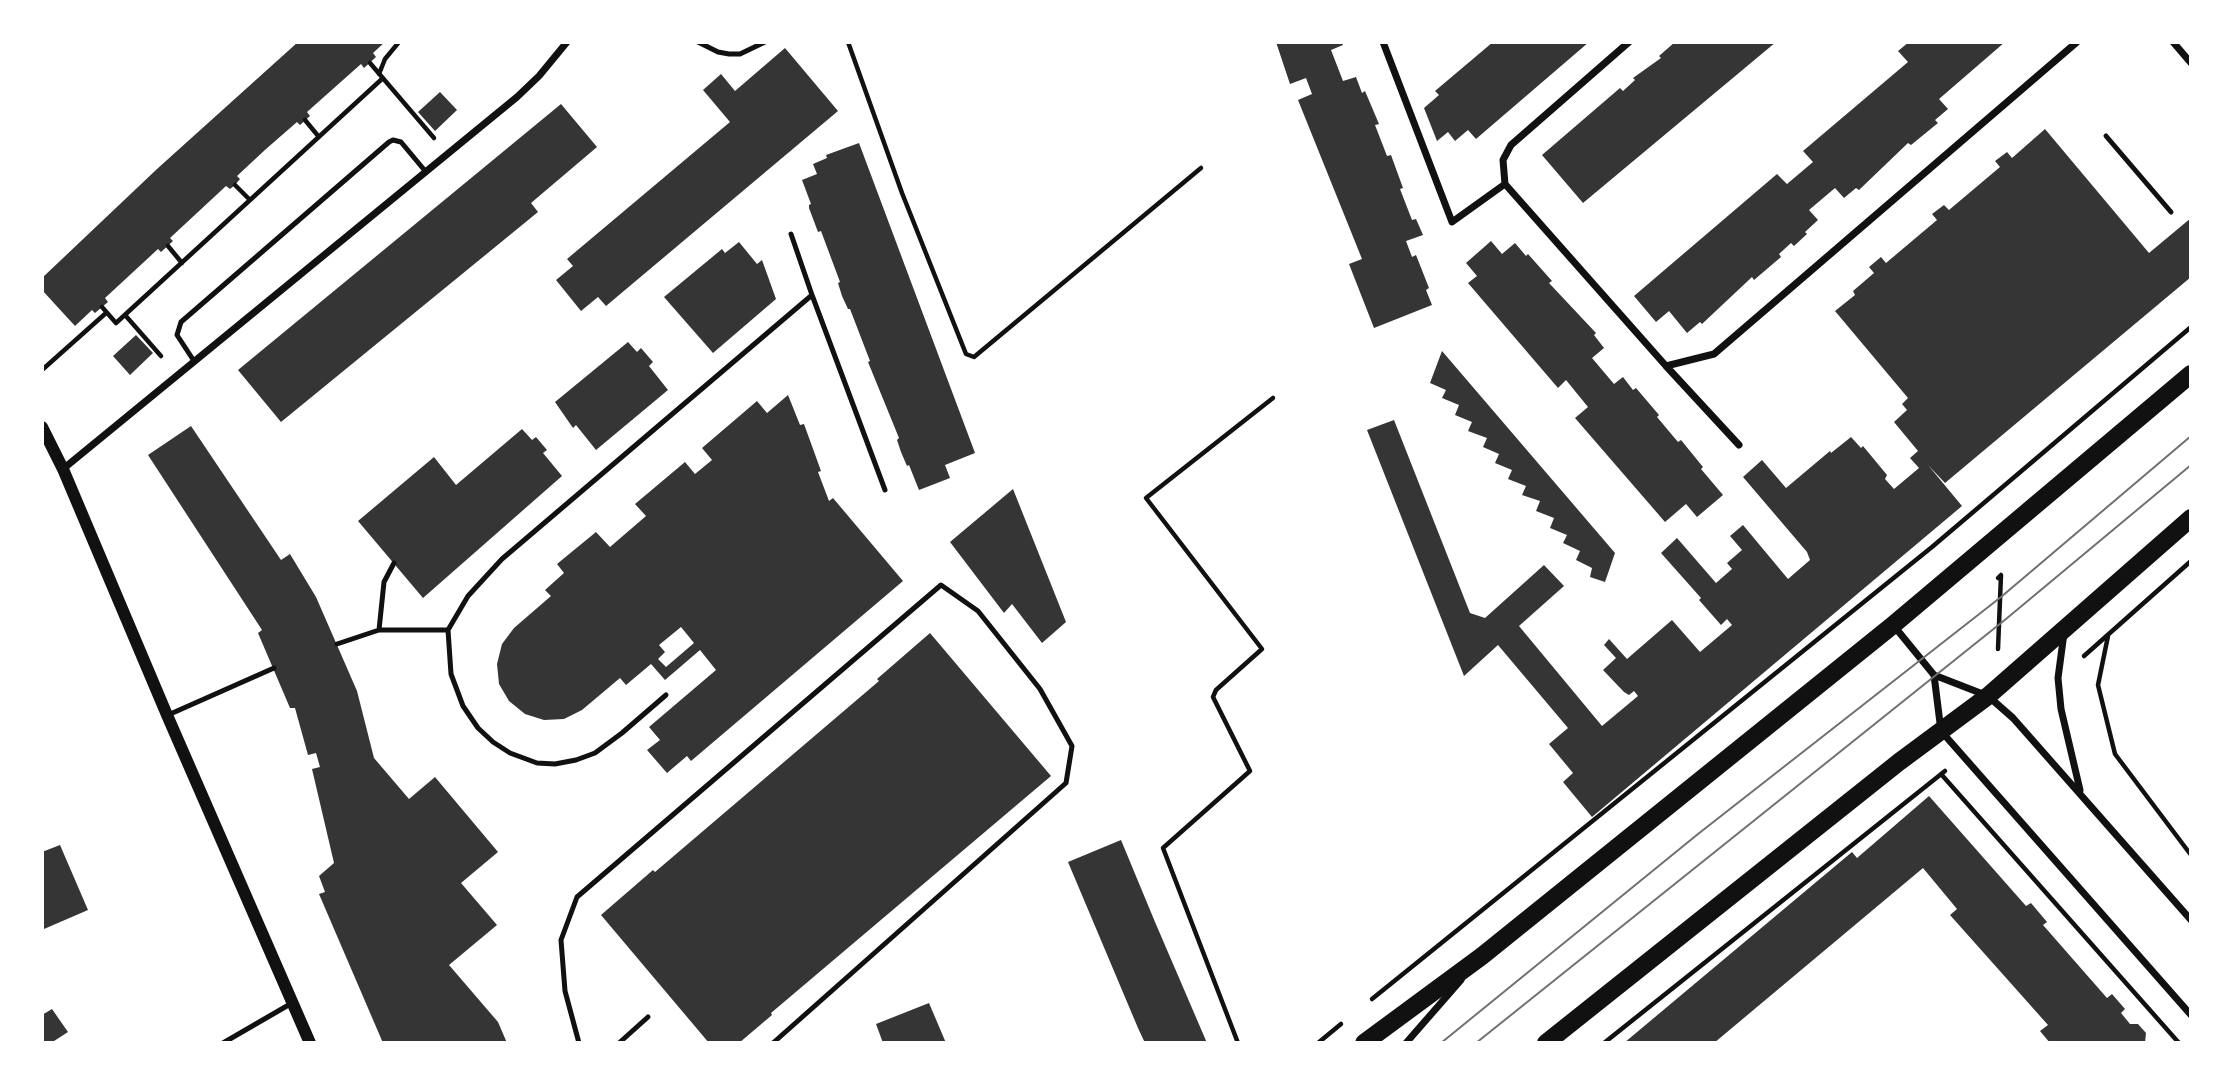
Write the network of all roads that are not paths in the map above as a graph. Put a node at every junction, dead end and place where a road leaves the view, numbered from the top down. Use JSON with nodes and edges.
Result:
{"nodes":[{"id":1,"x":567,"y":42,"type":"edge"},
{"id":2,"x":698,"y":42,"type":"edge"},
{"id":3,"x":765,"y":42,"type":"edge"},
{"id":4,"x":1383,"y":42,"type":"edge"},
{"id":5,"x":1629,"y":42,"type":"edge"},
{"id":6,"x":2077,"y":42,"type":"edge"},
{"id":7,"x":2173,"y":42,"type":"edge"},
{"id":8,"x":2191,"y":64,"type":"edge"},
{"id":9,"x":2106,"y":136,"type":"dead end"},
{"id":10,"x":426,"y":172,"type":"junction"},
{"id":11,"x":1505,"y":184,"type":"junction"},
{"id":12,"x":2171,"y":212,"type":"dead end"},
{"id":13,"x":791,"y":234,"type":"dead end"},
{"id":14,"x":812,"y":295,"type":"junction"},
{"id":15,"x":194,"y":361,"type":"junction"},
{"id":16,"x":1666,"y":366,"type":"junction"},
{"id":17,"x":2191,"y":374,"type":"edge"},
{"id":18,"x":42,"y":427,"type":"edge"},
{"id":19,"x":1740,"y":444,"type":"dead end"},
{"id":20,"x":63,"y":469,"type":"junction"},
{"id":21,"x":885,"y":490,"type":"dead end"},
{"id":22,"x":2191,"y":518,"type":"edge"},
{"id":23,"x":394,"y":563,"type":"dead end"},
{"id":24,"x":1893,"y":625,"type":"junction"},
{"id":25,"x":379,"y":630,"type":"junction"},
{"id":26,"x":448,"y":630,"type":"junction"},
{"id":27,"x":2064,"y":630,"type":"junction"},
{"id":28,"x":337,"y":644,"type":"dead end"},
{"id":29,"x":274,"y":668,"type":"dead end"},
{"id":30,"x":1934,"y":675,"type":"junction"},
{"id":31,"x":666,"y":695,"type":"dead end"},
{"id":32,"x":1988,"y":696,"type":"junction"},
{"id":33,"x":167,"y":715,"type":"junction"},
{"id":34,"x":1941,"y":731,"type":"junction"},
{"id":35,"x":2081,"y":794,"type":"junction"},
{"id":36,"x":2191,"y":920,"type":"edge"},
{"id":37,"x":1482,"y":956,"type":"junction"},
{"id":38,"x":292,"y":1003,"type":"junction"},
{"id":39,"x":2191,"y":1015,"type":"edge"},
{"id":40,"x":648,"y":1017,"type":"dead end"},
{"id":41,"x":223,"y":1043,"type":"edge"},
{"id":42,"x":310,"y":1043,"type":"edge"},
{"id":43,"x":579,"y":1043,"type":"edge"},
{"id":44,"x":619,"y":1043,"type":"edge"},
{"id":45,"x":773,"y":1043,"type":"edge"},
{"id":46,"x":1364,"y":1043,"type":"edge"},
{"id":47,"x":1406,"y":1043,"type":"edge"},
{"id":48,"x":1546,"y":1043,"type":"edge"}],
"edges":[{"from":1,"to":10,"type":"street"},
{"from":2,"to":3,"type":"lane"},
{"from":4,"to":11,"type":"street"},
{"from":5,"to":11,"type":"street"},
{"from":6,"to":16,"type":"street"},
{"from":7,"to":8,"type":"street"},
{"from":9,"to":12,"type":"lane"},
{"from":10,"to":15,"type":"street"},
{"from":10,"to":15,"type":"lane"},
{"from":11,"to":16,"type":"street"},
{"from":13,"to":14,"type":"lane"},
{"from":14,"to":21,"type":"lane"},
{"from":14,"to":26,"type":"lane"},
{"from":15,"to":20,"type":"street"},
{"from":16,"to":19,"type":"street"},
{"from":17,"to":24,"type":"main road"},
{"from":18,"to":20,"type":"street"},
{"from":20,"to":33,"type":"street"},
{"from":22,"to":27,"type":"main road"},
{"from":23,"to":25,"type":"lane"},
{"from":24,"to":30,"type":"street"},
{"from":24,"to":37,"type":"main road"},
{"from":25,"to":26,"type":"lane"},
{"from":25,"to":28,"type":"lane"},
{"from":26,"to":31,"type":"lane"},
{"from":27,"to":32,"type":"main road"},
{"from":27,"to":35,"type":"street"},
{"from":29,"to":33,"type":"lane"},
{"from":30,"to":32,"type":"street"},
{"from":30,"to":34,"type":"street"},
{"from":32,"to":34,"type":"main road"},
{"from":32,"to":35,"type":"street"},
{"from":33,"to":38,"type":"street"},
{"from":34,"to":39,"type":"street"},
{"from":34,"to":48,"type":"main road"},
{"from":35,"to":36,"type":"street"},
{"from":37,"to":46,"type":"main road"},
{"from":37,"to":47,"type":"street"},
{"from":38,"to":41,"type":"lane"},
{"from":38,"to":42,"type":"street"},
{"from":40,"to":44,"type":"lane"},
{"from":43,"to":45,"type":"lane"}]}
